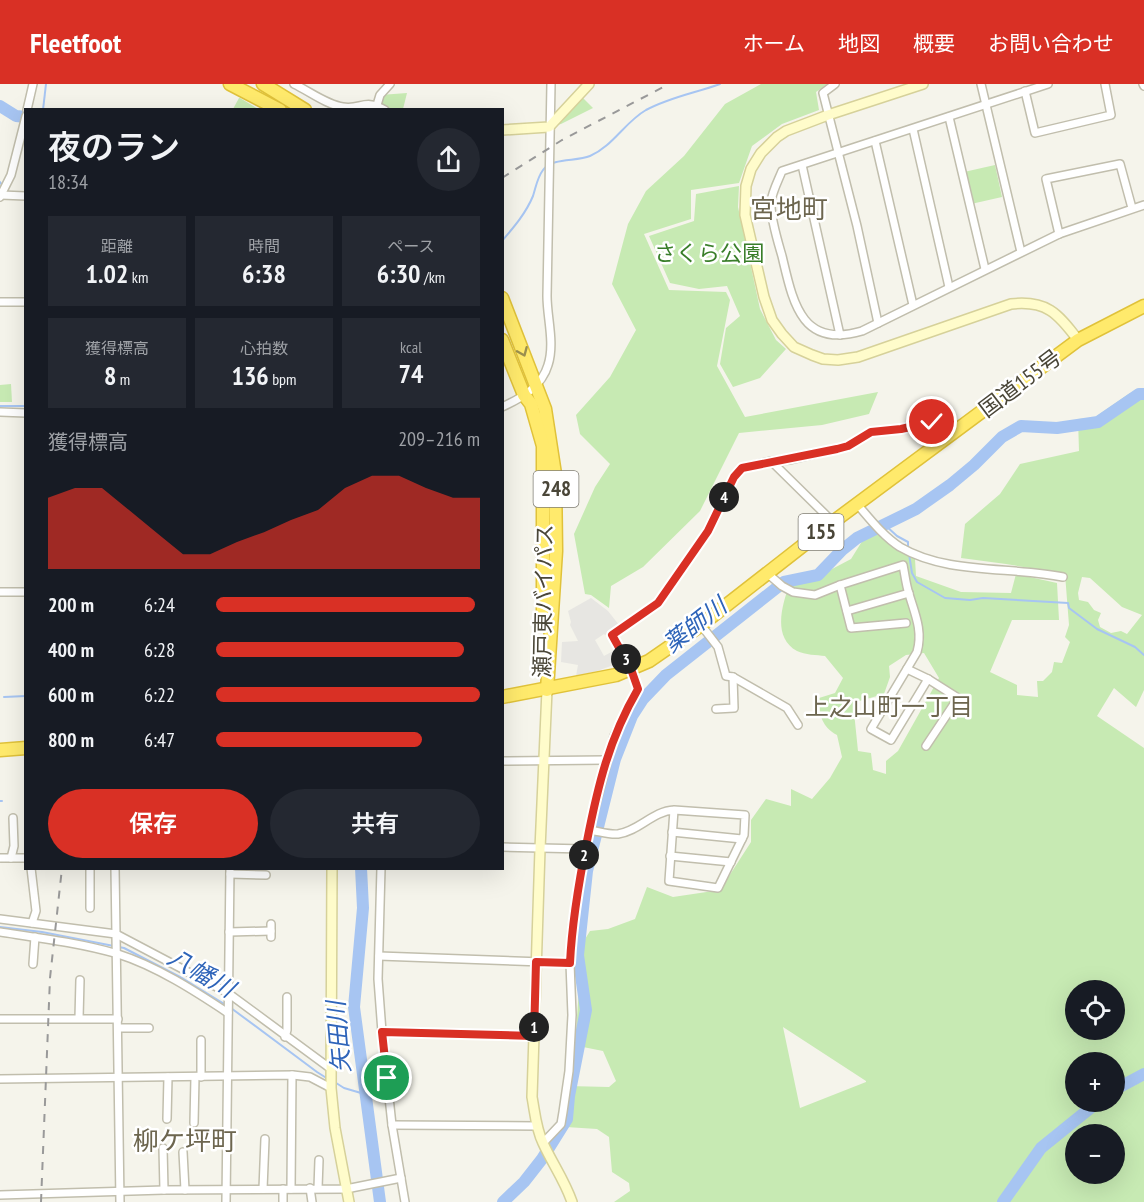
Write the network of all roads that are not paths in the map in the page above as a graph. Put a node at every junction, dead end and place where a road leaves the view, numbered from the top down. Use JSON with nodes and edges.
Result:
{"nodes":[{"id":1,"x":33,"y":84,"type":"edge"},
{"id":2,"x":230,"y":84,"type":"edge"},
{"id":3,"x":263,"y":84,"type":"edge"},
{"id":4,"x":294,"y":84,"type":"edge"},
{"id":5,"x":390,"y":84,"type":"edge"},
{"id":6,"x":551,"y":84,"type":"edge"},
{"id":7,"x":589,"y":84,"type":"edge"},
{"id":8,"x":835,"y":84,"type":"edge"},
{"id":9,"x":923,"y":84,"type":"edge"},
{"id":10,"x":981,"y":84,"type":"edge"},
{"id":11,"x":1048,"y":84,"type":"edge"},
{"id":12,"x":1104,"y":84,"type":"edge"},
{"id":13,"x":1025,"y":91,"type":"junction"},
{"id":14,"x":986,"y":104,"type":"junction"},
{"id":15,"x":377,"y":105,"type":"junction"},
{"id":16,"x":27,"y":108,"type":"edge"},
{"id":17,"x":276,"y":108,"type":"edge"},
{"id":18,"x":301,"y":108,"type":"edge"},
{"id":19,"x":382,"y":108,"type":"edge"},
{"id":20,"x":828,"y":115,"type":"junction"},
{"id":21,"x":949,"y":117,"type":"junction"},
{"id":22,"x":24,"y":124,"type":"edge"},
{"id":23,"x":549,"y":127,"type":"junction"},
{"id":24,"x":913,"y":129,"type":"junction"},
{"id":25,"x":504,"y":130,"type":"edge"},
{"id":26,"x":875,"y":141,"type":"junction"},
{"id":27,"x":18,"y":147,"type":"junction"},
{"id":28,"x":24,"y":152,"type":"edge"},
{"id":29,"x":839,"y":153,"type":"junction"},
{"id":30,"x":802,"y":165,"type":"junction"},
{"id":31,"x":1,"y":196,"type":"edge"},
{"id":32,"x":24,"y":196,"type":"edge"},
{"id":33,"x":1144,"y":205,"type":"edge"},
{"id":34,"x":1132,"y":208,"type":"junction"},
{"id":35,"x":1059,"y":234,"type":"junction"},
{"id":36,"x":1021,"y":252,"type":"junction"},
{"id":37,"x":985,"y":269,"type":"junction"},
{"id":38,"x":949,"y":287,"type":"junction"},
{"id":39,"x":0,"y":302,"type":"edge"},
{"id":40,"x":24,"y":302,"type":"edge"},
{"id":41,"x":504,"y":303,"type":"edge"},
{"id":42,"x":913,"y":304,"type":"junction"},
{"id":43,"x":1144,"y":306,"type":"edge"},
{"id":44,"x":878,"y":323,"type":"junction"},
{"id":45,"x":840,"y":335,"type":"junction"},
{"id":46,"x":1078,"y":340,"type":"junction"},
{"id":47,"x":504,"y":345,"type":"edge"},
{"id":48,"x":537,"y":385,"type":"junction"},
{"id":49,"x":524,"y":394,"type":"junction"},
{"id":50,"x":504,"y":406,"type":"edge"},
{"id":51,"x":0,"y":412,"type":"edge"},
{"id":52,"x":24,"y":412,"type":"edge"},
{"id":53,"x":942,"y":442,"type":"junction"},
{"id":54,"x":771,"y":461,"type":"junction"},
{"id":55,"x":858,"y":504,"type":"junction"},
{"id":56,"x":833,"y":522,"type":"junction"},
{"id":57,"x":767,"y":573,"type":"junction"},
{"id":58,"x":1064,"y":577,"type":"dead end"},
{"id":59,"x":840,"y":585,"type":"junction"},
{"id":60,"x":0,"y":592,"type":"edge"},
{"id":61,"x":24,"y":592,"type":"edge"},
{"id":62,"x":909,"y":593,"type":"junction"},
{"id":63,"x":847,"y":611,"type":"junction"},
{"id":64,"x":906,"y":623,"type":"dead end"},
{"id":65,"x":701,"y":625,"type":"junction"},
{"id":66,"x":631,"y":669,"type":"junction"},
{"id":67,"x":908,"y":669,"type":"junction"},
{"id":68,"x":733,"y":677,"type":"junction"},
{"id":69,"x":928,"y":679,"type":"junction"},
{"id":70,"x":544,"y":690,"type":"junction"},
{"id":71,"x":504,"y":697,"type":"edge"},
{"id":72,"x":716,"y":709,"type":"dead end"},
{"id":73,"x":798,"y":725,"type":"dead end"},
{"id":74,"x":926,"y":746,"type":"dead end"},
{"id":75,"x":24,"y":748,"type":"edge"},
{"id":76,"x":0,"y":750,"type":"edge"},
{"id":77,"x":606,"y":760,"type":"junction"},
{"id":78,"x":504,"y":761,"type":"edge"},
{"id":79,"x":545,"y":761,"type":"junction"},
{"id":80,"x":674,"y":810,"type":"junction"},
{"id":81,"x":14,"y":818,"type":"dead end"},
{"id":82,"x":589,"y":830,"type":"junction"},
{"id":83,"x":672,"y":832,"type":"junction"},
{"id":84,"x":742,"y":839,"type":"junction"},
{"id":85,"x":504,"y":847,"type":"edge"},
{"id":86,"x":540,"y":849,"type":"junction"},
{"id":87,"x":585,"y":849,"type":"junction"},
{"id":88,"x":670,"y":856,"type":"junction"},
{"id":89,"x":0,"y":858,"type":"edge"},
{"id":90,"x":11,"y":858,"type":"junction"},
{"id":91,"x":24,"y":858,"type":"edge"},
{"id":92,"x":731,"y":862,"type":"junction"},
{"id":93,"x":31,"y":870,"type":"edge"},
{"id":94,"x":90,"y":870,"type":"edge"},
{"id":95,"x":115,"y":870,"type":"edge"},
{"id":96,"x":332,"y":870,"type":"edge"},
{"id":97,"x":381,"y":870,"type":"edge"},
{"id":98,"x":230,"y":872,"type":"edge"},
{"id":99,"x":266,"y":875,"type":"dead end"},
{"id":100,"x":90,"y":908,"type":"dead end"},
{"id":101,"x":0,"y":919,"type":"edge"},
{"id":102,"x":32,"y":923,"type":"junction"},
{"id":103,"x":271,"y":931,"type":"dead end"},
{"id":104,"x":0,"y":932,"type":"edge"},
{"id":105,"x":229,"y":932,"type":"junction"},
{"id":106,"x":116,"y":934,"type":"junction"},
{"id":107,"x":35,"y":937,"type":"junction"},
{"id":108,"x":116,"y":949,"type":"junction"},
{"id":109,"x":379,"y":956,"type":"junction"},
{"id":110,"x":536,"y":962,"type":"junction"},
{"id":111,"x":570,"y":963,"type":"junction"},
{"id":112,"x":33,"y":964,"type":"dead end"},
{"id":113,"x":80,"y":981,"type":"dead end"},
{"id":114,"x":228,"y":996,"type":"junction"},
{"id":115,"x":286,"y":997,"type":"dead end"},
{"id":116,"x":228,"y":1010,"type":"junction"},
{"id":117,"x":79,"y":1018,"type":"junction"},
{"id":118,"x":0,"y":1019,"type":"edge"},
{"id":119,"x":118,"y":1019,"type":"junction"},
{"id":120,"x":118,"y":1028,"type":"junction"},
{"id":121,"x":150,"y":1028,"type":"dead end"},
{"id":122,"x":382,"y":1032,"type":"junction"},
{"id":123,"x":534,"y":1036,"type":"junction"},
{"id":124,"x":285,"y":1037,"type":"junction"},
{"id":125,"x":201,"y":1040,"type":"dead end"},
{"id":126,"x":292,"y":1075,"type":"junction"},
{"id":127,"x":120,"y":1077,"type":"junction"},
{"id":128,"x":168,"y":1077,"type":"junction"},
{"id":129,"x":198,"y":1077,"type":"junction"},
{"id":130,"x":228,"y":1077,"type":"junction"},
{"id":131,"x":0,"y":1078,"type":"edge"},
{"id":132,"x":331,"y":1078,"type":"junction"},
{"id":133,"x":167,"y":1119,"type":"dead end"},
{"id":134,"x":194,"y":1123,"type":"dead end"},
{"id":135,"x":392,"y":1125,"type":"junction"},
{"id":136,"x":537,"y":1126,"type":"junction"},
{"id":137,"x":265,"y":1139,"type":"dead end"},
{"id":138,"x":543,"y":1143,"type":"junction"},
{"id":139,"x":163,"y":1148,"type":"dead end"},
{"id":140,"x":183,"y":1152,"type":"dead end"},
{"id":141,"x":319,"y":1160,"type":"dead end"},
{"id":142,"x":399,"y":1179,"type":"junction"},
{"id":143,"x":314,"y":1188,"type":"junction"},
{"id":144,"x":263,"y":1189,"type":"junction"},
{"id":145,"x":287,"y":1189,"type":"junction"},
{"id":146,"x":348,"y":1189,"type":"junction"},
{"id":147,"x":185,"y":1190,"type":"junction"},
{"id":148,"x":226,"y":1190,"type":"junction"},
{"id":149,"x":164,"y":1191,"type":"junction"},
{"id":150,"x":120,"y":1192,"type":"junction"},
{"id":151,"x":0,"y":1195,"type":"edge"},
{"id":152,"x":26,"y":1198,"type":"edge"},
{"id":153,"x":120,"y":1202,"type":"edge"},
{"id":154,"x":226,"y":1202,"type":"edge"},
{"id":155,"x":283,"y":1202,"type":"edge"},
{"id":156,"x":312,"y":1202,"type":"edge"},
{"id":157,"x":349,"y":1202,"type":"edge"},
{"id":158,"x":405,"y":1202,"type":"edge"},
{"id":159,"x":572,"y":1202,"type":"edge"}],
"edges":[{"from":1,"to":16,"type":"street"},
{"from":2,"to":17,"type":"highway"},
{"from":3,"to":18,"type":"highway"},
{"from":4,"to":15,"type":"street"},
{"from":5,"to":15,"type":"street"},
{"from":6,"to":23,"type":"street"},
{"from":7,"to":23,"type":"street"},
{"from":8,"to":20,"type":"street"},
{"from":9,"to":20,"type":"street"},
{"from":10,"to":14,"type":"street"},
{"from":11,"to":13,"type":"street"},
{"from":12,"to":13,"type":"street"},
{"from":13,"to":14,"type":"street"},
{"from":14,"to":21,"type":"street"},
{"from":14,"to":36,"type":"street"},
{"from":15,"to":19,"type":"street"},
{"from":20,"to":29,"type":"street"},
{"from":20,"to":46,"type":"street"},
{"from":21,"to":24,"type":"street"},
{"from":21,"to":37,"type":"street"},
{"from":22,"to":27,"type":"street"},
{"from":23,"to":25,"type":"street"},
{"from":23,"to":48,"type":"street"},
{"from":24,"to":26,"type":"street"},
{"from":24,"to":38,"type":"street"},
{"from":26,"to":29,"type":"street"},
{"from":26,"to":42,"type":"street"},
{"from":27,"to":28,"type":"street"},
{"from":27,"to":31,"type":"street"},
{"from":29,"to":30,"type":"street"},
{"from":29,"to":44,"type":"street"},
{"from":30,"to":45,"type":"street"},
{"from":30,"to":45,"type":"street"},
{"from":31,"to":32,"type":"street"},
{"from":33,"to":34,"type":"street"},
{"from":34,"to":35,"type":"street"},
{"from":34,"to":35,"type":"street"},
{"from":35,"to":36,"type":"street"},
{"from":36,"to":37,"type":"street"},
{"from":37,"to":38,"type":"street"},
{"from":38,"to":42,"type":"street"},
{"from":39,"to":40,"type":"street"},
{"from":41,"to":48,"type":"highway","name":"瀬戸東バイパス","number":"248","one_way":true},
{"from":42,"to":44,"type":"street"},
{"from":43,"to":46,"type":"highway","name":"国道155号","number":"155"},
{"from":44,"to":45,"type":"street"},
{"from":46,"to":53,"type":"highway","name":"国道155号","number":"155"},
{"from":47,"to":49,"type":"highway","name":"瀬戸東バイパス","number":"248"},
{"from":48,"to":49,"type":"street"},
{"from":48,"to":70,"type":"highway","name":"瀬戸東バイパス","number":"248"},
{"from":49,"to":50,"type":"street"},
{"from":49,"to":70,"type":"highway","name":"瀬戸東バイパス","number":"248"},
{"from":51,"to":52,"type":"street"},
{"from":53,"to":54,"type":"street"},
{"from":53,"to":55,"type":"highway","name":"国道155号","number":"155"},
{"from":54,"to":56,"type":"street"},
{"from":54,"to":66,"type":"street"},
{"from":55,"to":56,"type":"highway","name":"国道155号","number":"155"},
{"from":55,"to":58,"type":"street"},
{"from":56,"to":57,"type":"highway","name":"国道155号","number":"155"},
{"from":57,"to":59,"type":"street"},
{"from":57,"to":65,"type":"highway","name":"国道155号","number":"155"},
{"from":59,"to":62,"type":"street"},
{"from":59,"to":63,"type":"street"},
{"from":60,"to":61,"type":"street"},
{"from":62,"to":63,"type":"street"},
{"from":62,"to":67,"type":"street"},
{"from":63,"to":64,"type":"street"},
{"from":65,"to":66,"type":"highway","name":"国道155号","number":"155"},
{"from":65,"to":68,"type":"street"},
{"from":66,"to":70,"type":"highway","name":"国道155号","number":"155"},
{"from":66,"to":77,"type":"street"},
{"from":67,"to":69,"type":"street"},
{"from":67,"to":69,"type":"street"},
{"from":68,"to":72,"type":"street"},
{"from":68,"to":73,"type":"street"},
{"from":69,"to":74,"type":"street"},
{"from":70,"to":71,"type":"highway","name":"国道155号","number":"155"},
{"from":70,"to":79,"type":"street"},
{"from":75,"to":76,"type":"highway"},
{"from":77,"to":79,"type":"street"},
{"from":77,"to":82,"type":"street"},
{"from":78,"to":79,"type":"street"},
{"from":79,"to":86,"type":"street"},
{"from":80,"to":82,"type":"street"},
{"from":80,"to":83,"type":"street"},
{"from":80,"to":84,"type":"street"},
{"from":81,"to":90,"type":"street"},
{"from":82,"to":87,"type":"street"},
{"from":83,"to":84,"type":"street"},
{"from":83,"to":88,"type":"street"},
{"from":84,"to":92,"type":"street"},
{"from":85,"to":86,"type":"street"},
{"from":86,"to":87,"type":"street"},
{"from":86,"to":110,"type":"street"},
{"from":87,"to":111,"type":"street"},
{"from":88,"to":92,"type":"street"},
{"from":88,"to":92,"type":"street"},
{"from":89,"to":90,"type":"street"},
{"from":90,"to":91,"type":"street"},
{"from":93,"to":102,"type":"street"},
{"from":94,"to":100,"type":"street"},
{"from":95,"to":106,"type":"street"},
{"from":96,"to":132,"type":"street"},
{"from":97,"to":109,"type":"street"},
{"from":98,"to":99,"type":"street"},
{"from":98,"to":105,"type":"street"},
{"from":101,"to":102,"type":"street"},
{"from":102,"to":106,"type":"street"},
{"from":103,"to":105,"type":"street"},
{"from":104,"to":107,"type":"street"},
{"from":105,"to":114,"type":"street"},
{"from":106,"to":108,"type":"street"},
{"from":106,"to":114,"type":"street"},
{"from":107,"to":108,"type":"street"},
{"from":107,"to":112,"type":"street"},
{"from":108,"to":116,"type":"street"},
{"from":108,"to":119,"type":"street"},
{"from":109,"to":110,"type":"street"},
{"from":109,"to":122,"type":"street"},
{"from":110,"to":111,"type":"street"},
{"from":110,"to":123,"type":"street"},
{"from":111,"to":138,"type":"street"},
{"from":113,"to":117,"type":"street"},
{"from":114,"to":116,"type":"street"},
{"from":114,"to":124,"type":"street"},
{"from":115,"to":124,"type":"street"},
{"from":116,"to":130,"type":"street"},
{"from":117,"to":118,"type":"street"},
{"from":117,"to":119,"type":"street"},
{"from":119,"to":120,"type":"street"},
{"from":120,"to":121,"type":"street"},
{"from":120,"to":127,"type":"street"},
{"from":122,"to":123,"type":"street"},
{"from":122,"to":135,"type":"street"},
{"from":123,"to":136,"type":"street"},
{"from":124,"to":132,"type":"street"},
{"from":125,"to":129,"type":"street"},
{"from":126,"to":130,"type":"street"},
{"from":126,"to":132,"type":"street"},
{"from":126,"to":145,"type":"street"},
{"from":127,"to":128,"type":"street"},
{"from":127,"to":131,"type":"street"},
{"from":127,"to":150,"type":"street"},
{"from":128,"to":129,"type":"street"},
{"from":128,"to":133,"type":"street"},
{"from":129,"to":130,"type":"street"},
{"from":129,"to":134,"type":"street"},
{"from":130,"to":148,"type":"street"},
{"from":132,"to":146,"type":"street"},
{"from":135,"to":136,"type":"street"},
{"from":135,"to":142,"type":"street"},
{"from":136,"to":138,"type":"street"},
{"from":137,"to":144,"type":"street"},
{"from":138,"to":159,"type":"street"},
{"from":139,"to":149,"type":"street"},
{"from":140,"to":147,"type":"street"},
{"from":141,"to":143,"type":"street"},
{"from":142,"to":146,"type":"street"},
{"from":142,"to":158,"type":"street"},
{"from":143,"to":145,"type":"street"},
{"from":143,"to":146,"type":"street"},
{"from":143,"to":156,"type":"street"},
{"from":144,"to":145,"type":"street"},
{"from":144,"to":148,"type":"street"},
{"from":145,"to":155,"type":"street"},
{"from":146,"to":157,"type":"street"},
{"from":147,"to":148,"type":"street"},
{"from":147,"to":149,"type":"street"},
{"from":148,"to":154,"type":"street"},
{"from":149,"to":150,"type":"street"},
{"from":150,"to":152,"type":"street"},
{"from":150,"to":153,"type":"street"},
{"from":151,"to":152,"type":"street"}]}
